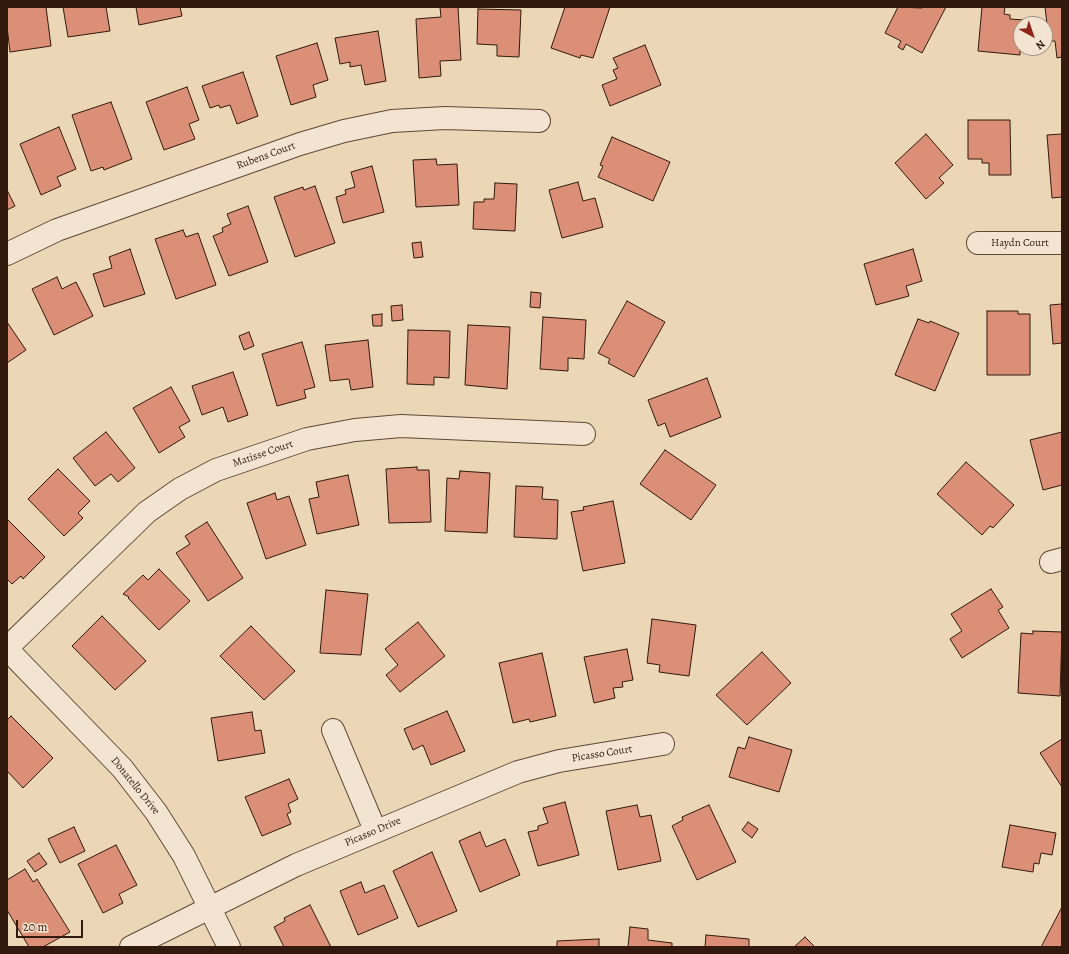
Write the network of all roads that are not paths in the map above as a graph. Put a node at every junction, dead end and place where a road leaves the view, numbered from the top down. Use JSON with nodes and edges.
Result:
{"nodes":[{"id":1,"x":539,"y":121,"type":"dead end"},
{"id":2,"x":978,"y":243,"type":"dead end"},
{"id":3,"x":1062,"y":243,"type":"edge"},
{"id":4,"x":7,"y":254,"type":"edge"},
{"id":5,"x":584,"y":434,"type":"dead end"},
{"id":6,"x":7,"y":649,"type":"edge"},
{"id":7,"x":333,"y":730,"type":"dead end"},
{"id":8,"x":663,"y":744,"type":"dead end"},
{"id":9,"x":541,"y":765,"type":"joint"},
{"id":10,"x":375,"y":830,"type":"junction"},
{"id":11,"x":210,"y":908,"type":"junction"},
{"id":12,"x":131,"y":947,"type":"edge"},
{"id":13,"x":229,"y":947,"type":"edge"}],
"edges":[{"from":1,"to":4,"type":"street","name":"Rubens Court"},
{"from":2,"to":3,"type":"street","name":"Haydn Court"},
{"from":5,"to":6,"type":"street","name":"Matisse Court"},
{"from":6,"to":11,"type":"street","name":"Donatello Drive"},
{"from":7,"to":10,"type":"street"},
{"from":8,"to":9,"type":"street","name":"Picasso Court"},
{"from":9,"to":10,"type":"street","name":"Picasso Drive"},
{"from":10,"to":11,"type":"street","name":"Picasso Drive"},
{"from":11,"to":12,"type":"street","name":"Picasso Drive"},
{"from":11,"to":13,"type":"street","name":"Donatello Drive"}]}
